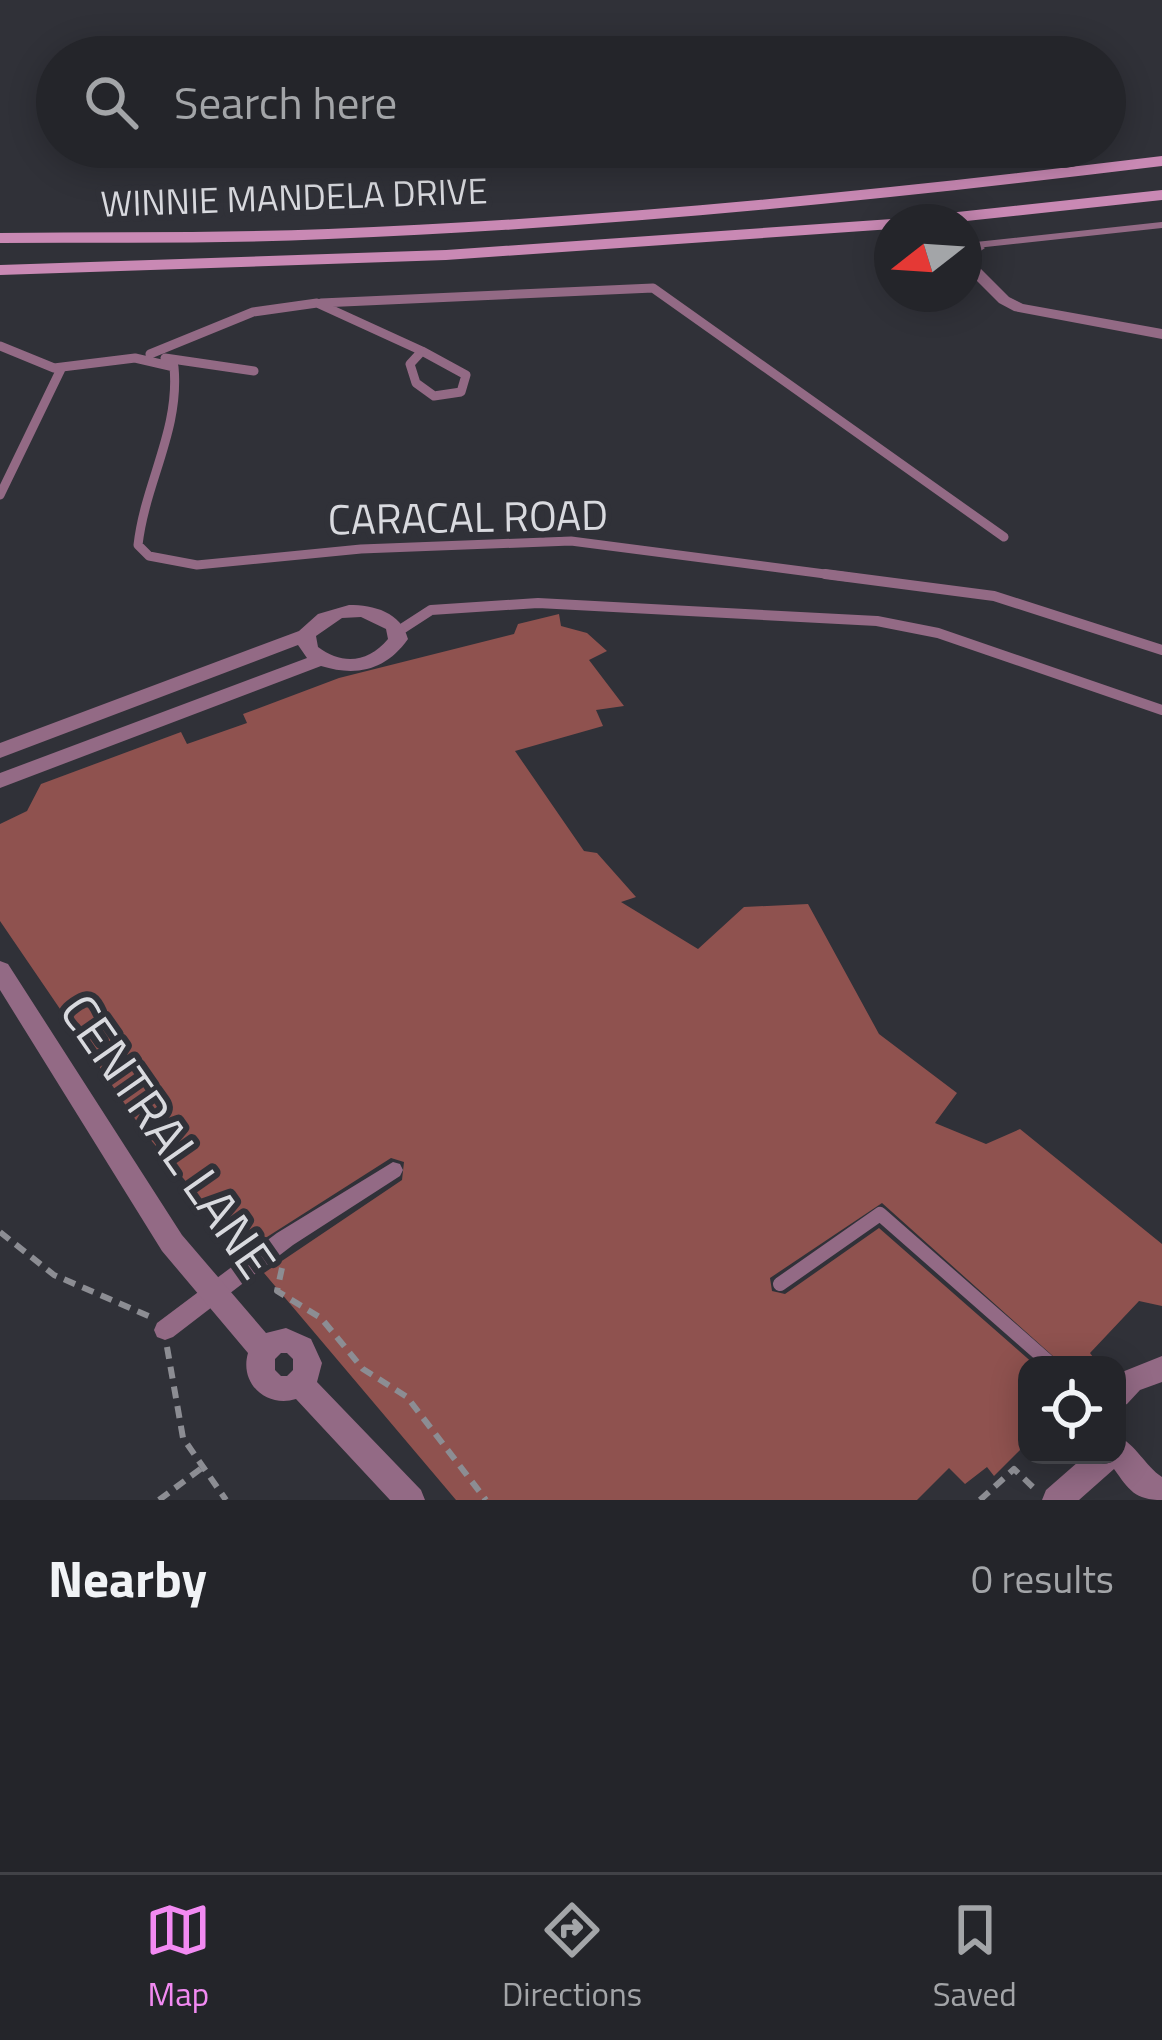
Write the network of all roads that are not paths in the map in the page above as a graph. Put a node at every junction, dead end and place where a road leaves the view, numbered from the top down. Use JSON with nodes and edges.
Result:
{"nodes":[{"id":1,"x":1162,"y":161,"type":"edge"},
{"id":2,"x":1126,"y":165,"type":"edge"},
{"id":3,"x":1103,"y":168,"type":"edge"},
{"id":4,"x":1162,"y":195,"type":"edge"},
{"id":5,"x":982,"y":214,"type":"edge"},
{"id":6,"x":874,"y":225,"type":"edge"},
{"id":7,"x":1162,"y":225,"type":"edge"},
{"id":8,"x":0,"y":238,"type":"edge"},
{"id":9,"x":982,"y":249,"type":"edge"},
{"id":10,"x":982,"y":262,"type":"edge"},
{"id":11,"x":982,"y":269,"type":"edge"},
{"id":12,"x":0,"y":270,"type":"edge"},
{"id":13,"x":321,"y":303,"type":"junction"},
{"id":14,"x":1162,"y":322,"type":"edge"},
{"id":15,"x":1162,"y":334,"type":"edge"},
{"id":16,"x":0,"y":346,"type":"edge"},
{"id":17,"x":423,"y":350,"type":"junction"},
{"id":18,"x":148,"y":355,"type":"junction"},
{"id":19,"x":161,"y":358,"type":"junction"},
{"id":20,"x":61,"y":369,"type":"junction"},
{"id":21,"x":254,"y":371,"type":"dead end"},
{"id":22,"x":0,"y":495,"type":"edge"},
{"id":23,"x":1004,"y":537,"type":"dead end"},
{"id":24,"x":397,"y":632,"type":"junction"},
{"id":25,"x":306,"y":635,"type":"junction"},
{"id":26,"x":1162,"y":650,"type":"edge"},
{"id":27,"x":319,"y":660,"type":"junction"},
{"id":28,"x":1162,"y":710,"type":"edge"},
{"id":29,"x":0,"y":751,"type":"edge"},
{"id":30,"x":0,"y":781,"type":"edge"},
{"id":31,"x":0,"y":970,"type":"edge"},
{"id":32,"x":393,"y":1170,"type":"dead end"},
{"id":33,"x":781,"y":1284,"type":"dead end"},
{"id":34,"x":212,"y":1292,"type":"junction"},
{"id":35,"x":165,"y":1330,"type":"road end"},
{"id":36,"x":1042,"y":1356,"type":"edge"},
{"id":37,"x":1162,"y":1369,"type":"edge"},
{"id":38,"x":1126,"y":1385,"type":"edge"},
{"id":39,"x":1126,"y":1462,"type":"edge"},
{"id":40,"x":1098,"y":1464,"type":"edge"},
{"id":41,"x":1162,"y":1495,"type":"edge"},
{"id":42,"x":410,"y":1500,"type":"edge"},
{"id":43,"x":1057,"y":1500,"type":"edge"}],
"edges":[{"from":1,"to":2,"type":"main road","name":"WINNIE MANDELA DRIVE"},
{"from":3,"to":8,"type":"main road","name":"WINNIE MANDELA DRIVE"},
{"from":4,"to":5,"type":"main road"},
{"from":6,"to":12,"type":"main road","name":"WINNIE MANDELA DRIVE"},
{"from":7,"to":9,"type":"lane"},
{"from":10,"to":14,"type":"street"},
{"from":11,"to":15,"type":"street"},
{"from":13,"to":17,"type":"lane"},
{"from":13,"to":18,"type":"lane"},
{"from":13,"to":23,"type":"lane"},
{"from":16,"to":20,"type":"lane"},
{"from":17,"to":17,"type":"lane"},
{"from":18,"to":19,"type":"lane"},
{"from":18,"to":20,"type":"lane"},
{"from":19,"to":21,"type":"lane"},
{"from":19,"to":26,"type":"lane","name":"CARACAL ROAD"},
{"from":20,"to":22,"type":"lane"},
{"from":24,"to":25,"type":"street"},
{"from":24,"to":27,"type":"street"},
{"from":24,"to":28,"type":"lane","name":"CARACAL ROAD"},
{"from":25,"to":27,"type":"street"},
{"from":25,"to":29,"type":"street"},
{"from":27,"to":30,"type":"street"},
{"from":31,"to":34,"type":"street","name":"CENTRAL LANE"},
{"from":32,"to":34,"type":"street"},
{"from":33,"to":36,"type":"lane"},
{"from":34,"to":35,"type":"street"},
{"from":34,"to":42,"type":"street","name":"CENTRAL LANE"},
{"from":37,"to":38,"type":"street"},
{"from":39,"to":41,"type":"street"},
{"from":40,"to":43,"type":"street"}]}
